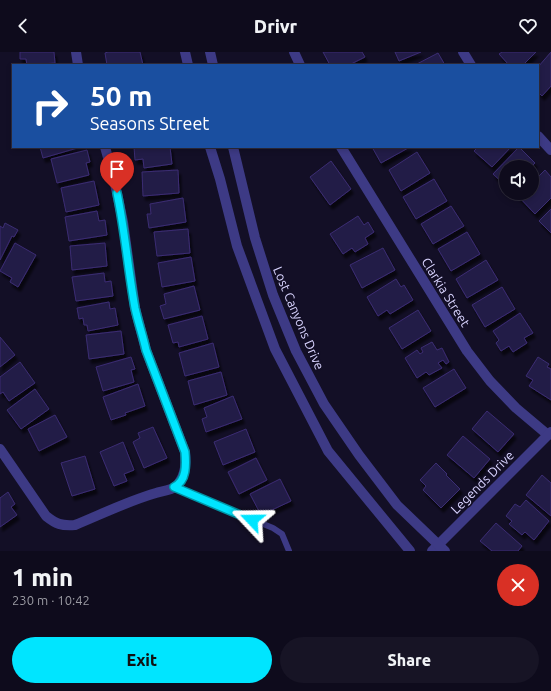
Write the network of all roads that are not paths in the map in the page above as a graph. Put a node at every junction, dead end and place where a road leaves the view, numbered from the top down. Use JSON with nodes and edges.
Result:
{"nodes":[{"id":1,"x":76,"y":52,"type":"edge"},
{"id":2,"x":186,"y":52,"type":"edge"},
{"id":3,"x":210,"y":52,"type":"edge"},
{"id":4,"x":294,"y":52,"type":"edge"},
{"id":5,"x":463,"y":52,"type":"edge"},
{"id":6,"x":78,"y":64,"type":"edge"},
{"id":7,"x":188,"y":64,"type":"edge"},
{"id":8,"x":213,"y":64,"type":"edge"},
{"id":9,"x":300,"y":64,"type":"edge"},
{"id":10,"x":470,"y":64,"type":"edge"},
{"id":11,"x":539,"y":137,"type":"edge"},
{"id":12,"x":105,"y":148,"type":"edge"},
{"id":13,"x":210,"y":148,"type":"edge"},
{"id":14,"x":233,"y":148,"type":"edge"},
{"id":15,"x":342,"y":148,"type":"edge"},
{"id":16,"x":551,"y":150,"type":"edge"},
{"id":17,"x":549,"y":434,"type":"edge"},
{"id":18,"x":0,"y":450,"type":"edge"},
{"id":19,"x":176,"y":486,"type":"junction"},
{"id":20,"x":438,"y":549,"type":"edge"},
{"id":21,"x":289,"y":551,"type":"edge"},
{"id":22,"x":410,"y":551,"type":"edge"}],
"edges":[{"from":1,"to":6,"type":"street"},
{"from":2,"to":7,"type":"street"},
{"from":3,"to":8,"type":"street"},
{"from":4,"to":9,"type":"street"},
{"from":5,"to":10,"type":"street"},
{"from":11,"to":16,"type":"street"},
{"from":12,"to":19,"type":"street"},
{"from":13,"to":22,"type":"street"},
{"from":14,"to":20,"type":"street","name":"Lost Canyons Drive"},
{"from":15,"to":17,"type":"street","name":"Clarkia Street"},
{"from":17,"to":20,"type":"street","name":"Legends Drive"},
{"from":18,"to":19,"type":"street"},
{"from":19,"to":21,"type":"lane"}]}
